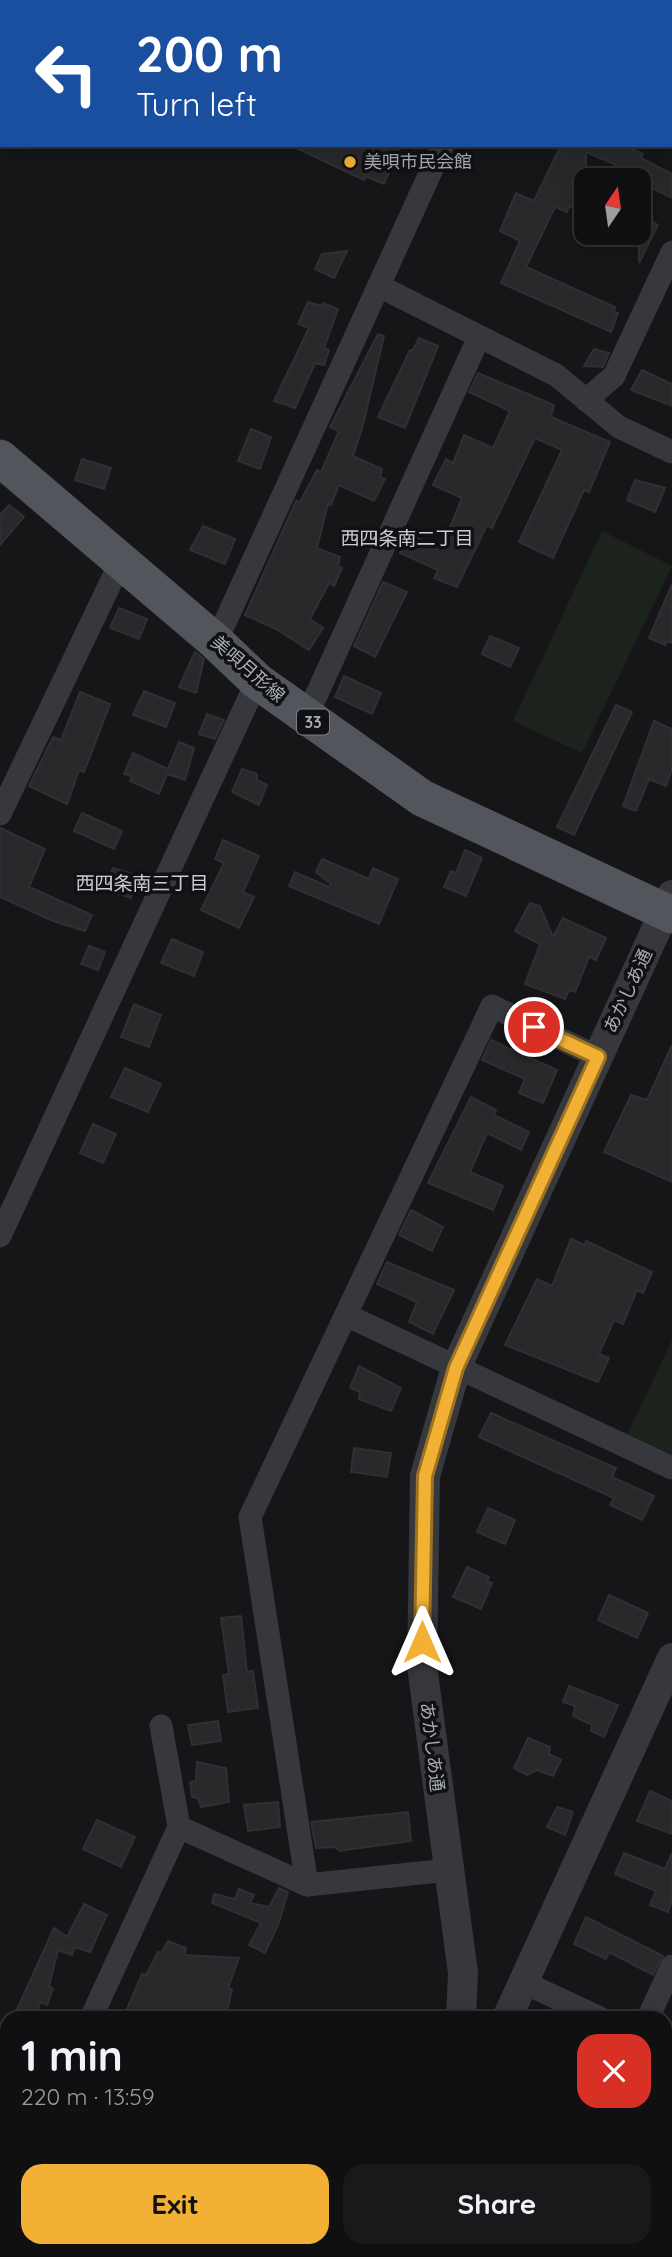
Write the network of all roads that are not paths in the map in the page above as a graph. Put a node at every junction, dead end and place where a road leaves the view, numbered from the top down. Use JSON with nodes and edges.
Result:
{"nodes":[{"id":1,"x":442,"y":147,"type":"edge"},
{"id":2,"x":672,"y":252,"type":"edge"},
{"id":3,"x":379,"y":286,"type":"junction"},
{"id":4,"x":479,"y":337,"type":"junction"},
{"id":5,"x":586,"y":400,"type":"junction"},
{"id":6,"x":672,"y":452,"type":"edge"},
{"id":7,"x":0,"y":458,"type":"edge"},
{"id":8,"x":121,"y":561,"type":"junction"},
{"id":9,"x":216,"y":642,"type":"junction"},
{"id":10,"x":257,"y":681,"type":"junction"},
{"id":11,"x":306,"y":718,"type":"junction"},
{"id":12,"x":3,"y":801,"type":"edge"},
{"id":13,"x":669,"y":907,"type":"edge"},
{"id":14,"x":598,"y":1057,"type":"junction"},
{"id":15,"x":0,"y":1236,"type":"edge"},
{"id":16,"x":346,"y":1315,"type":"junction"},
{"id":17,"x":456,"y":1368,"type":"junction"},
{"id":18,"x":672,"y":1468,"type":"edge"},
{"id":19,"x":672,"y":1658,"type":"edge"},
{"id":20,"x":662,"y":1703,"type":"edge"},
{"id":21,"x":161,"y":1726,"type":"dead end"},
{"id":22,"x":179,"y":1827,"type":"junction"},
{"id":23,"x":448,"y":1870,"type":"junction"},
{"id":24,"x":307,"y":1885,"type":"junction"},
{"id":25,"x":672,"y":1966,"type":"edge"},
{"id":26,"x":525,"y":1983,"type":"junction"},
{"id":27,"x":94,"y":2011,"type":"edge"},
{"id":28,"x":461,"y":2011,"type":"edge"},
{"id":29,"x":511,"y":2011,"type":"edge"},
{"id":30,"x":585,"y":2011,"type":"edge"},
{"id":31,"x":651,"y":2011,"type":"edge"}],
"edges":[{"from":1,"to":3,"type":"street"},
{"from":2,"to":5,"type":"street"},
{"from":3,"to":4,"type":"street"},
{"from":3,"to":9,"type":"street"},
{"from":4,"to":5,"type":"street"},
{"from":4,"to":11,"type":"street"},
{"from":5,"to":6,"type":"street"},
{"from":7,"to":8,"type":"main road","name":"美唄月形線","number":"33"},
{"from":8,"to":9,"type":"main road","name":"美唄月形線","number":"33"},
{"from":8,"to":12,"type":"street"},
{"from":9,"to":10,"type":"main road","name":"美唄月形線","number":"33"},
{"from":10,"to":11,"type":"main road","name":"美唄月形線","number":"33"},
{"from":10,"to":15,"type":"street"},
{"from":11,"to":13,"type":"main road","name":"美唄月形線","number":"33"},
{"from":13,"to":14,"type":"street","name":"あかしあ通"},
{"from":14,"to":16,"type":"street"},
{"from":14,"to":17,"type":"street","name":"あかしあ通"},
{"from":16,"to":17,"type":"street"},
{"from":16,"to":24,"type":"street"},
{"from":17,"to":18,"type":"street"},
{"from":17,"to":23,"type":"street","name":"あかしあ通"},
{"from":19,"to":20,"type":"street"},
{"from":20,"to":26,"type":"street"},
{"from":21,"to":22,"type":"street"},
{"from":22,"to":24,"type":"street"},
{"from":22,"to":27,"type":"street"},
{"from":23,"to":24,"type":"street"},
{"from":23,"to":28,"type":"street","name":"あかしあ通"},
{"from":25,"to":31,"type":"street"},
{"from":26,"to":29,"type":"street"},
{"from":26,"to":30,"type":"street"}]}
